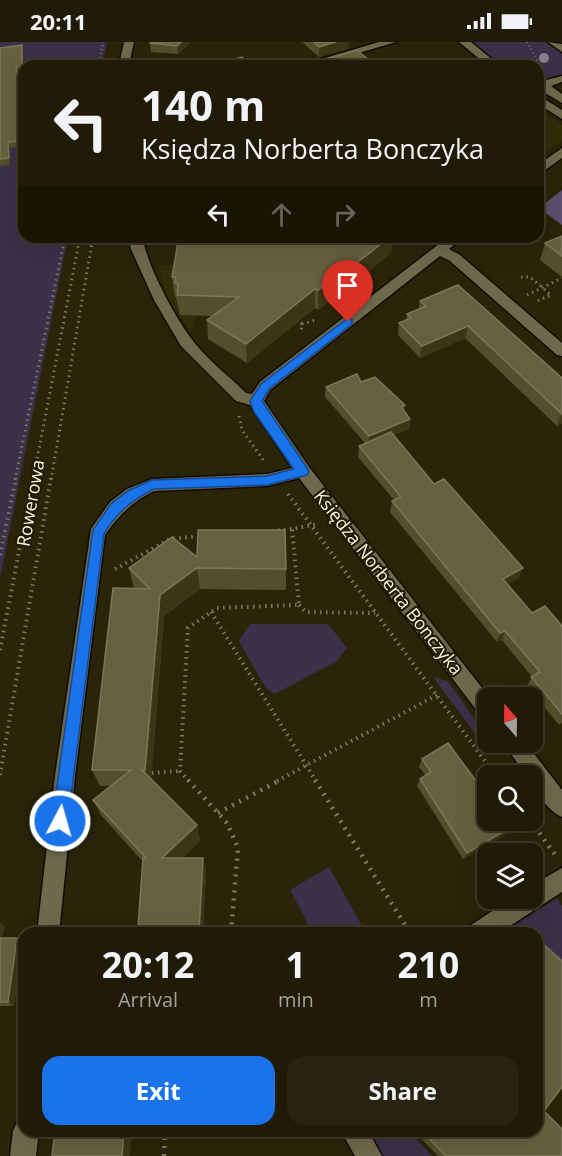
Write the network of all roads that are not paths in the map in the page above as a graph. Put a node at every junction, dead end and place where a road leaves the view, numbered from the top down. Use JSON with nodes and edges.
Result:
{"nodes":[{"id":1,"x":129,"y":42,"type":"edge"},
{"id":2,"x":391,"y":42,"type":"edge"},
{"id":3,"x":464,"y":42,"type":"edge"},
{"id":4,"x":553,"y":42,"type":"edge"},
{"id":5,"x":562,"y":49,"type":"edge"},
{"id":6,"x":125,"y":60,"type":"dead end"},
{"id":7,"x":325,"y":60,"type":"edge"},
{"id":8,"x":487,"y":60,"type":"edge"},
{"id":9,"x":562,"y":79,"type":"edge"},
{"id":10,"x":544,"y":85,"type":"edge"},
{"id":11,"x":562,"y":100,"type":"edge"},
{"id":12,"x":544,"y":102,"type":"edge"},
{"id":13,"x":562,"y":116,"type":"edge"},
{"id":14,"x":562,"y":152,"type":"edge"},
{"id":15,"x":544,"y":166,"type":"edge"},
{"id":16,"x":136,"y":243,"type":"edge"},
{"id":17,"x":449,"y":243,"type":"edge"},
{"id":18,"x":440,"y":250,"type":"junction"},
{"id":19,"x":562,"y":351,"type":"edge"},
{"id":20,"x":256,"y":401,"type":"junction"},
{"id":21,"x":303,"y":471,"type":"junction"},
{"id":22,"x":477,"y":696,"type":"edge"},
{"id":23,"x":521,"y":753,"type":"edge"},
{"id":24,"x":562,"y":807,"type":"edge"},
{"id":25,"x":562,"y":879,"type":"edge"},
{"id":26,"x":543,"y":891,"type":"edge"},
{"id":27,"x":515,"y":909,"type":"edge"},
{"id":28,"x":49,"y":927,"type":"edge"},
{"id":29,"x":488,"y":927,"type":"edge"},
{"id":30,"x":25,"y":1137,"type":"edge"},
{"id":31,"x":358,"y":1137,"type":"edge"},
{"id":32,"x":23,"y":1156,"type":"edge"},
{"id":33,"x":369,"y":1156,"type":"edge"}],
"edges":[{"from":1,"to":6,"type":"street"},
{"from":2,"to":7,"type":"street"},
{"from":3,"to":8,"type":"street"},
{"from":4,"to":5,"type":"street"},
{"from":9,"to":10,"type":"street"},
{"from":10,"to":11,"type":"street"},
{"from":12,"to":13,"type":"street"},
{"from":14,"to":15,"type":"street"},
{"from":16,"to":20,"type":"street"},
{"from":17,"to":18,"type":"street"},
{"from":18,"to":19,"type":"street"},
{"from":18,"to":20,"type":"street"},
{"from":20,"to":21,"type":"street","name":"Księdza Norberta Bonczyka"},
{"from":21,"to":22,"type":"street","name":"Księdza Norberta Bonczyka"},
{"from":21,"to":28,"type":"street"},
{"from":23,"to":24,"type":"street"},
{"from":25,"to":26,"type":"street"},
{"from":27,"to":29,"type":"street"},
{"from":30,"to":32,"type":"street"},
{"from":31,"to":33,"type":"street"}]}
